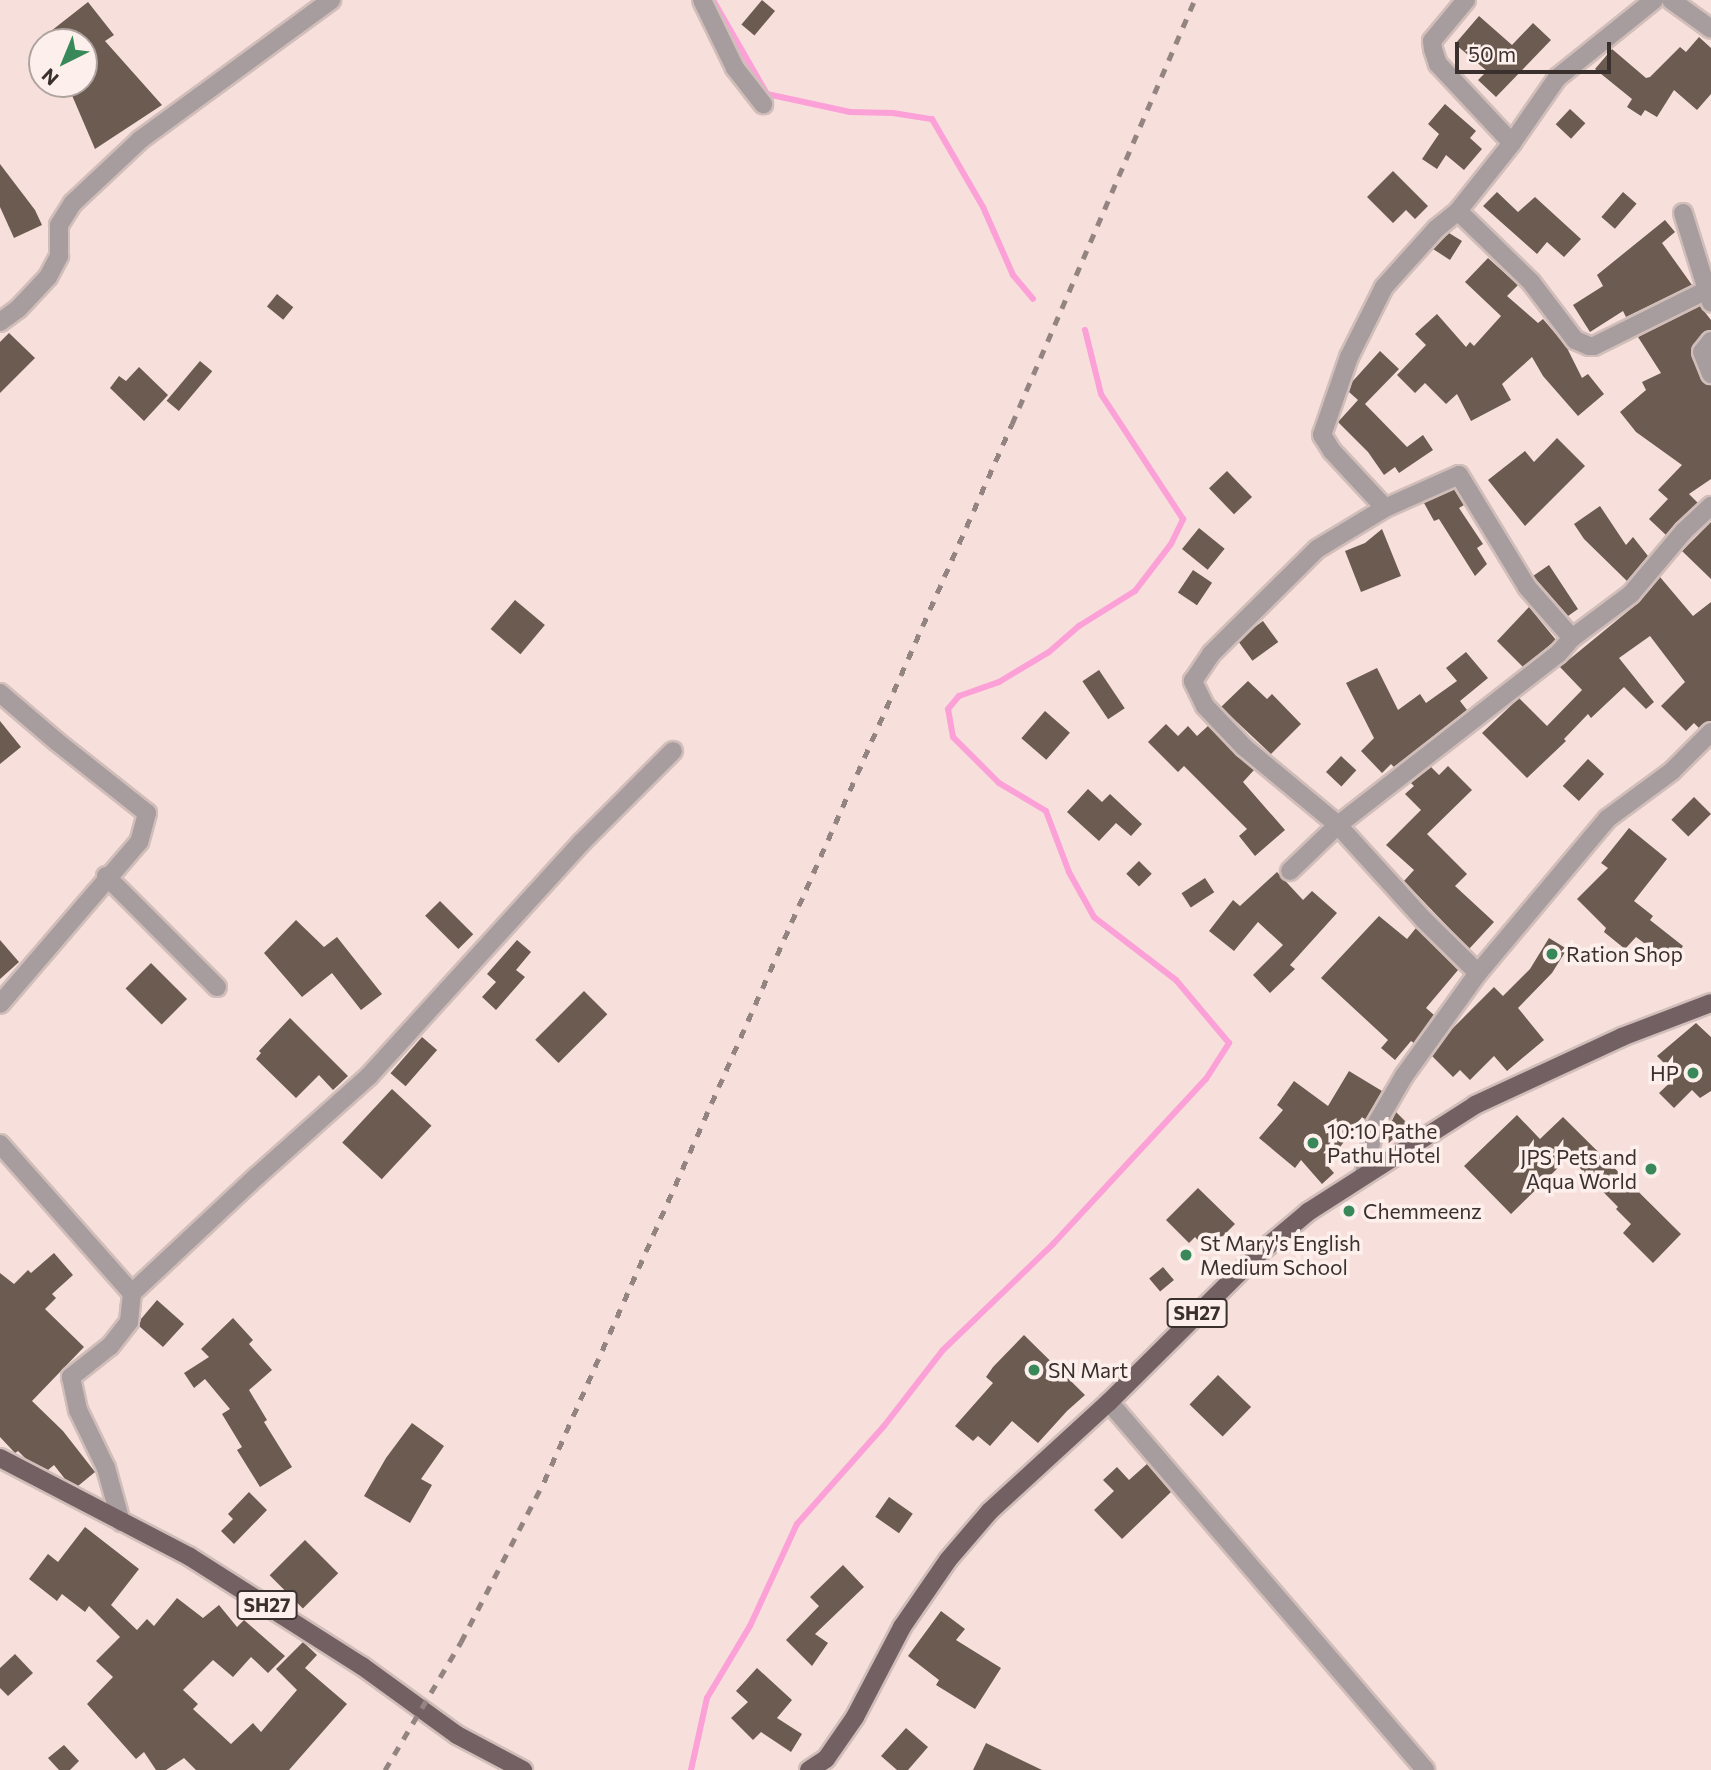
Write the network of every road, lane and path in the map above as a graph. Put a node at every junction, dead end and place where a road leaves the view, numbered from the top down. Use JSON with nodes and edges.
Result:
{"nodes":[{"id":1,"x":331,"y":0,"type":"edge"},
{"id":2,"x":702,"y":0,"type":"edge"},
{"id":3,"x":1466,"y":0,"type":"edge"},
{"id":4,"x":1654,"y":0,"type":"edge"},
{"id":5,"x":1671,"y":0,"type":"edge"},
{"id":6,"x":1711,"y":29,"type":"edge"},
{"id":7,"x":763,"y":104,"type":"dead end"},
{"id":8,"x":1513,"y":143,"type":"junction"},
{"id":9,"x":1458,"y":211,"type":"junction"},
{"id":10,"x":1683,"y":214,"type":"dead end"},
{"id":11,"x":1709,"y":296,"type":"edge"},
{"id":12,"x":0,"y":322,"type":"edge"},
{"id":13,"x":1711,"y":341,"type":"edge"},
{"id":14,"x":1711,"y":374,"type":"edge"},
{"id":15,"x":1711,"y":506,"type":"edge"},
{"id":16,"x":1385,"y":508,"type":"junction"},
{"id":17,"x":1572,"y":638,"type":"junction"},
{"id":18,"x":0,"y":694,"type":"edge"},
{"id":19,"x":1711,"y":732,"type":"edge"},
{"id":20,"x":673,"y":751,"type":"dead end"},
{"id":21,"x":1338,"y":825,"type":"junction"},
{"id":22,"x":1290,"y":871,"type":"dead end"},
{"id":23,"x":106,"y":876,"type":"junction"},
{"id":24,"x":1478,"y":973,"type":"junction"},
{"id":25,"x":217,"y":987,"type":"dead end"},
{"id":26,"x":1711,"y":1003,"type":"edge"},
{"id":27,"x":0,"y":1004,"type":"edge"},
{"id":28,"x":0,"y":1144,"type":"edge"},
{"id":29,"x":1364,"y":1174,"type":"junction"},
{"id":30,"x":132,"y":1293,"type":"junction"},
{"id":31,"x":1109,"y":1402,"type":"junction"},
{"id":32,"x":0,"y":1458,"type":"edge"},
{"id":33,"x":121,"y":1522,"type":"junction"},
{"id":34,"x":523,"y":1770,"type":"edge"},
{"id":35,"x":809,"y":1770,"type":"edge"},
{"id":36,"x":1425,"y":1770,"type":"edge"}],
"edges":[{"from":1,"to":12,"type":"street"},
{"from":2,"to":7,"type":"street"},
{"from":3,"to":8,"type":"street"},
{"from":4,"to":8,"type":"street"},
{"from":5,"to":6,"type":"street"},
{"from":8,"to":9,"type":"street"},
{"from":9,"to":11,"type":"street"},
{"from":9,"to":16,"type":"street"},
{"from":10,"to":11,"type":"street"},
{"from":13,"to":14,"type":"street"},
{"from":15,"to":17,"type":"street"},
{"from":16,"to":17,"type":"street"},
{"from":16,"to":21,"type":"street"},
{"from":17,"to":21,"type":"street"},
{"from":18,"to":23,"type":"street"},
{"from":19,"to":24,"type":"street"},
{"from":20,"to":30,"type":"street"},
{"from":21,"to":22,"type":"street"},
{"from":21,"to":24,"type":"street"},
{"from":23,"to":25,"type":"street"},
{"from":23,"to":27,"type":"street"},
{"from":24,"to":29,"type":"street"},
{"from":26,"to":29,"type":"main road","number":"SH27"},
{"from":28,"to":30,"type":"street"},
{"from":29,"to":31,"type":"main road","number":"SH27"},
{"from":30,"to":33,"type":"street"},
{"from":31,"to":35,"type":"main road","number":"SH27"},
{"from":31,"to":36,"type":"street"},
{"from":32,"to":33,"type":"main road","number":"SH27"},
{"from":33,"to":34,"type":"main road","number":"SH27"}]}
